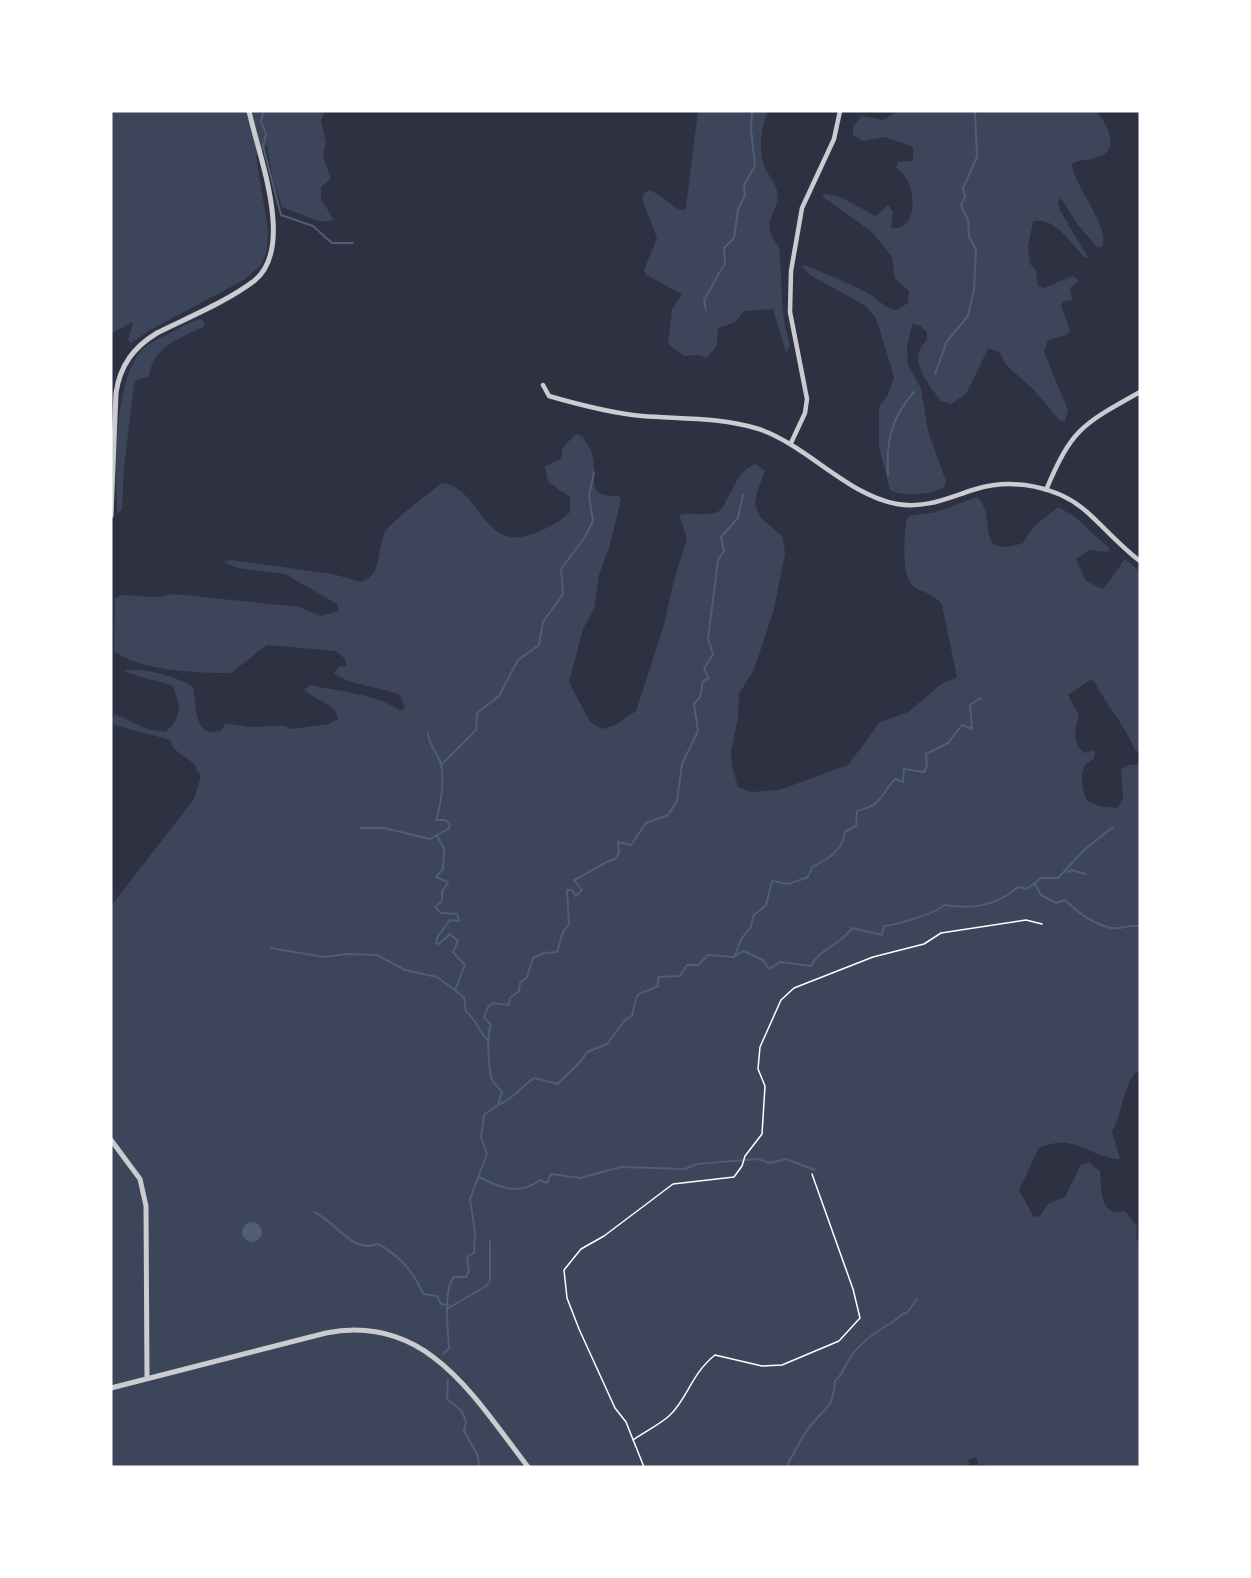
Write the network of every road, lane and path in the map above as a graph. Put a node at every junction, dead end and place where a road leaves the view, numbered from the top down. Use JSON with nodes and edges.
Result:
{"nodes":[{"id":1,"x":249,"y":111,"type":"edge"},
{"id":2,"x":840,"y":111,"type":"edge"},
{"id":3,"x":543,"y":385,"type":"dead end"},
{"id":4,"x":1140,"y":392,"type":"edge"},
{"id":5,"x":791,"y":443,"type":"junction"},
{"id":6,"x":1046,"y":490,"type":"junction"},
{"id":7,"x":111,"y":516,"type":"edge"},
{"id":8,"x":1140,"y":551,"type":"edge"},
{"id":9,"x":1135,"y":557,"type":"junction"},
{"id":10,"x":1140,"y":561,"type":"edge"},
{"id":11,"x":1042,"y":924,"type":"dead end"},
{"id":12,"x":111,"y":1140,"type":"edge"},
{"id":13,"x":812,"y":1174,"type":"dead end"},
{"id":14,"x":147,"y":1378,"type":"junction"},
{"id":15,"x":111,"y":1388,"type":"edge"},
{"id":16,"x":632,"y":1441,"type":"junction"},
{"id":17,"x":528,"y":1467,"type":"edge"},
{"id":18,"x":644,"y":1467,"type":"edge"}],
"edges":[{"from":1,"to":7,"type":"street"},
{"from":2,"to":5,"type":"street"},
{"from":3,"to":5,"type":"street"},
{"from":4,"to":6,"type":"street"},
{"from":5,"to":6,"type":"street"},
{"from":6,"to":9,"type":"street"},
{"from":8,"to":9,"type":"street"},
{"from":9,"to":10,"type":"street"},
{"from":11,"to":16,"type":"path"},
{"from":12,"to":14,"type":"street"},
{"from":13,"to":16,"type":"path"},
{"from":14,"to":15,"type":"street"},
{"from":14,"to":17,"type":"street"},
{"from":16,"to":18,"type":"path"}]}
